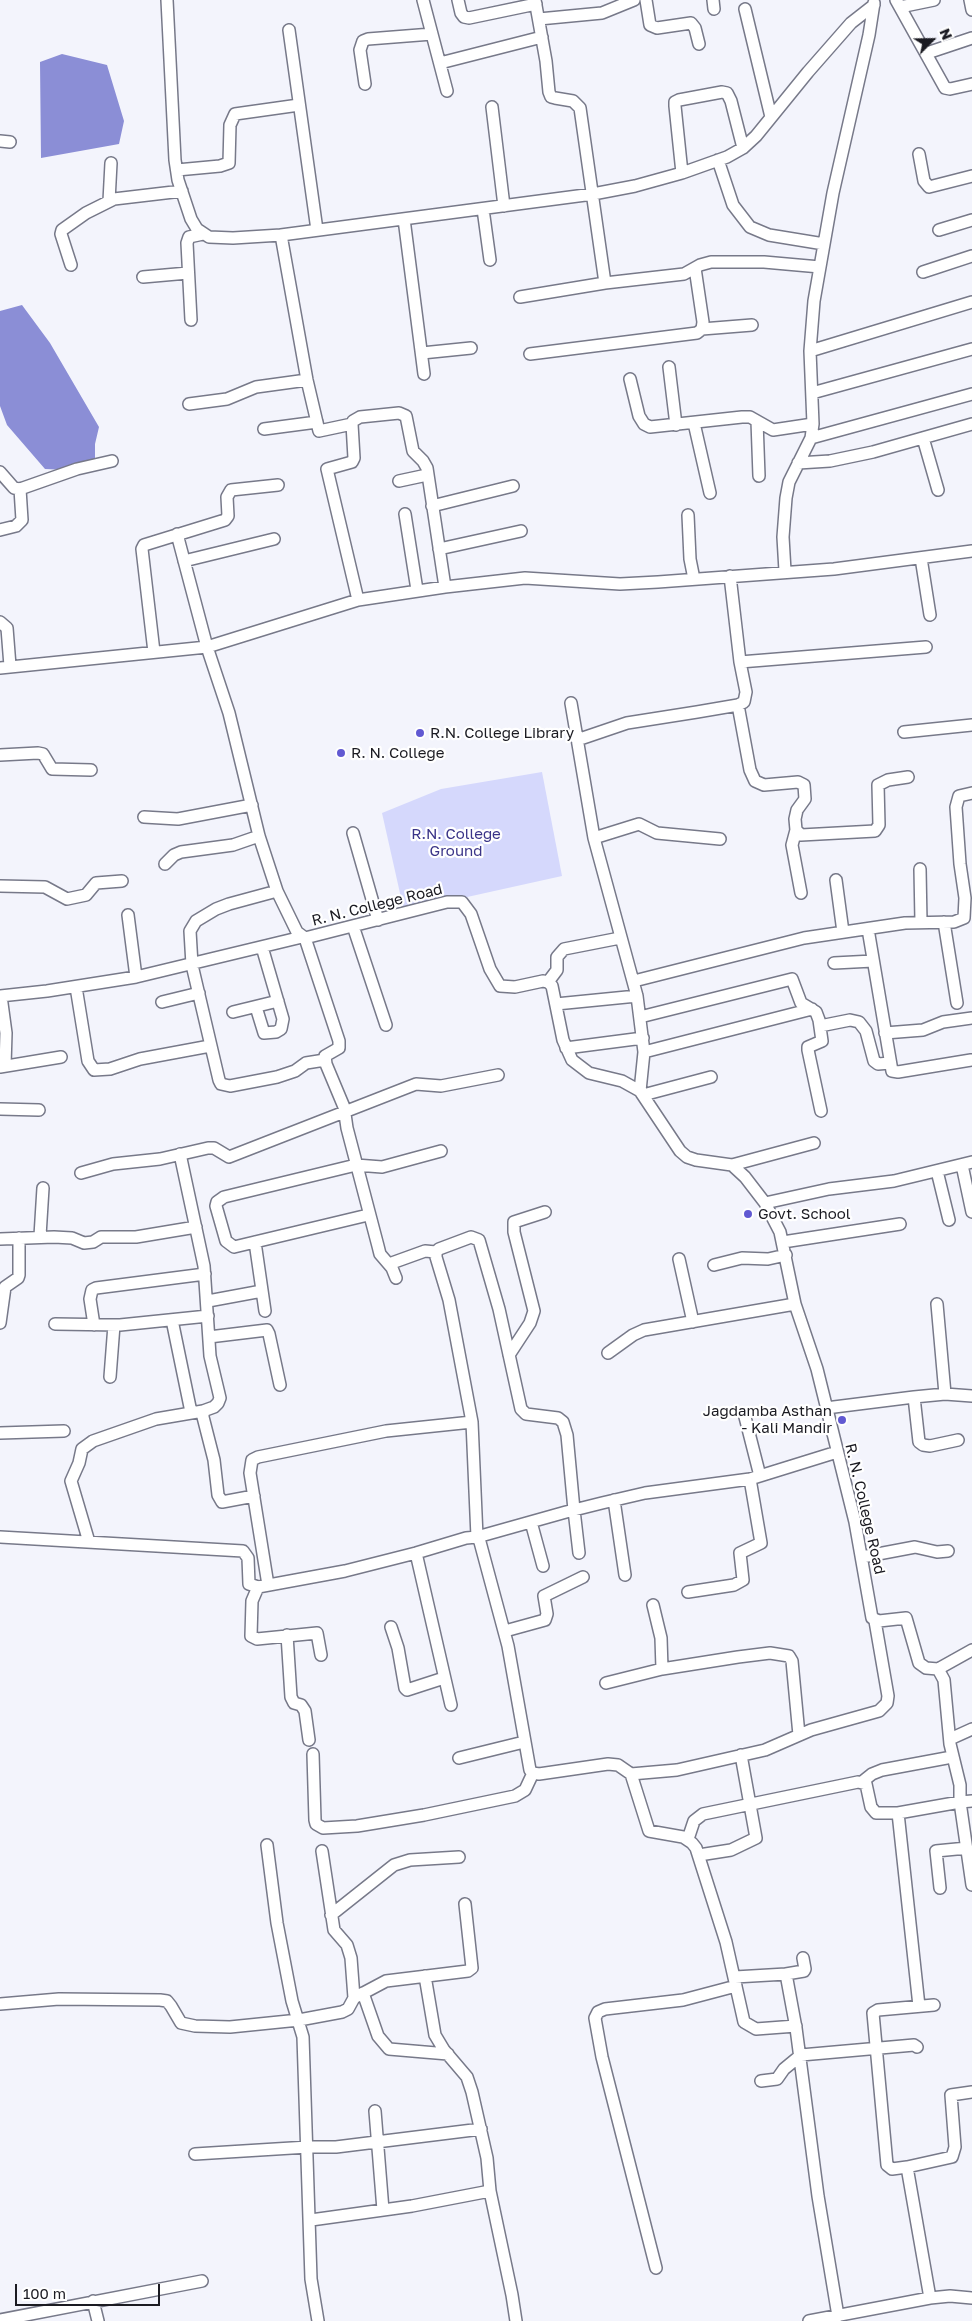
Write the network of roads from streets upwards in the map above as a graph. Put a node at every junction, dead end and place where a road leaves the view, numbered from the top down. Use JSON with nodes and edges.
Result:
{"nodes":[{"id":1,"x":167,"y":0,"type":"edge"},
{"id":2,"x":423,"y":0,"type":"edge"},
{"id":3,"x":458,"y":0,"type":"edge"},
{"id":4,"x":634,"y":0,"type":"edge"},
{"id":5,"x":646,"y":0,"type":"edge"},
{"id":6,"x":934,"y":0,"type":"edge"},
{"id":7,"x":970,"y":0,"type":"edge"},
{"id":8,"x":536,"y":2,"type":"edge"},
{"id":9,"x":874,"y":3,"type":"edge"},
{"id":10,"x":898,"y":3,"type":"edge"},
{"id":11,"x":745,"y":9,"type":"dead end"},
{"id":12,"x":972,"y":10,"type":"edge"},
{"id":13,"x":539,"y":19,"type":"junction"},
{"id":14,"x":290,"y":30,"type":"dead end"},
{"id":15,"x":432,"y":34,"type":"junction"},
{"id":16,"x":542,"y":37,"type":"junction"},
{"id":17,"x":972,"y":38,"type":"edge"},
{"id":18,"x":699,"y":44,"type":"dead end"},
{"id":19,"x":926,"y":53,"type":"junction"},
{"id":20,"x":440,"y":63,"type":"junction"},
{"id":21,"x":365,"y":84,"type":"dead end"},
{"id":22,"x":972,"y":84,"type":"edge"},
{"id":23,"x":447,"y":91,"type":"dead end"},
{"id":24,"x":299,"y":105,"type":"junction"},
{"id":25,"x":492,"y":107,"type":"dead end"},
{"id":26,"x":771,"y":116,"type":"junction"},
{"id":27,"x":743,"y":148,"type":"junction"},
{"id":28,"x":919,"y":154,"type":"dead end"},
{"id":29,"x":718,"y":160,"type":"junction"},
{"id":30,"x":111,"y":163,"type":"dead end"},
{"id":31,"x":177,"y":170,"type":"junction"},
{"id":32,"x":682,"y":173,"type":"junction"},
{"id":33,"x":972,"y":176,"type":"edge"},
{"id":34,"x":182,"y":191,"type":"junction"},
{"id":35,"x":593,"y":194,"type":"junction"},
{"id":36,"x":109,"y":201,"type":"junction"},
{"id":37,"x":504,"y":206,"type":"junction"},
{"id":38,"x":483,"y":209,"type":"junction"},
{"id":39,"x":404,"y":219,"type":"junction"},
{"id":40,"x":972,"y":220,"type":"edge"},
{"id":41,"x":317,"y":230,"type":"junction"},
{"id":42,"x":939,"y":230,"type":"dead end"},
{"id":43,"x":203,"y":234,"type":"junction"},
{"id":44,"x":281,"y":235,"type":"junction"},
{"id":45,"x":824,"y":244,"type":"junction"},
{"id":46,"x":972,"y":256,"type":"edge"},
{"id":47,"x":490,"y":260,"type":"dead end"},
{"id":48,"x":71,"y":265,"type":"dead end"},
{"id":49,"x":820,"y":267,"type":"junction"},
{"id":50,"x":695,"y":268,"type":"junction"},
{"id":51,"x":923,"y":272,"type":"dead end"},
{"id":52,"x":188,"y":273,"type":"junction"},
{"id":53,"x":143,"y":277,"type":"dead end"},
{"id":54,"x":605,"y":283,"type":"junction"},
{"id":55,"x":520,"y":297,"type":"dead end"},
{"id":56,"x":972,"y":302,"type":"edge"},
{"id":57,"x":191,"y":320,"type":"dead end"},
{"id":58,"x":752,"y":325,"type":"dead end"},
{"id":59,"x":702,"y":329,"type":"junction"},
{"id":60,"x":471,"y":348,"type":"dead end"},
{"id":61,"x":972,"y":350,"type":"edge"},
{"id":62,"x":810,"y":351,"type":"junction"},
{"id":63,"x":422,"y":353,"type":"junction"},
{"id":64,"x":530,"y":354,"type":"dead end"},
{"id":65,"x":669,"y":367,"type":"dead end"},
{"id":66,"x":424,"y":374,"type":"dead end"},
{"id":67,"x":630,"y":379,"type":"dead end"},
{"id":68,"x":307,"y":380,"type":"junction"},
{"id":69,"x":812,"y":392,"type":"junction"},
{"id":70,"x":972,"y":394,"type":"edge"},
{"id":71,"x":189,"y":404,"type":"dead end"},
{"id":72,"x":757,"y":421,"type":"junction"},
{"id":73,"x":316,"y":422,"type":"junction"},
{"id":74,"x":694,"y":423,"type":"junction"},
{"id":75,"x":352,"y":424,"type":"junction"},
{"id":76,"x":813,"y":424,"type":"junction"},
{"id":77,"x":972,"y":424,"type":"edge"},
{"id":78,"x":676,"y":425,"type":"junction"},
{"id":79,"x":264,"y":429,"type":"dead end"},
{"id":80,"x":811,"y":438,"type":"junction"},
{"id":81,"x":924,"y":438,"type":"junction"},
{"id":82,"x":112,"y":461,"type":"dead end"},
{"id":83,"x":798,"y":462,"type":"junction"},
{"id":84,"x":0,"y":472,"type":"edge"},
{"id":85,"x":428,"y":475,"type":"junction"},
{"id":86,"x":759,"y":476,"type":"dead end"},
{"id":87,"x":399,"y":481,"type":"dead end"},
{"id":88,"x":278,"y":485,"type":"dead end"},
{"id":89,"x":513,"y":486,"type":"dead end"},
{"id":90,"x":20,"y":489,"type":"junction"},
{"id":91,"x":938,"y":490,"type":"dead end"},
{"id":92,"x":710,"y":493,"type":"dead end"},
{"id":93,"x":432,"y":506,"type":"junction"},
{"id":94,"x":405,"y":514,"type":"dead end"},
{"id":95,"x":688,"y":515,"type":"dead end"},
{"id":96,"x":0,"y":530,"type":"edge"},
{"id":97,"x":521,"y":531,"type":"dead end"},
{"id":98,"x":176,"y":534,"type":"junction"},
{"id":99,"x":274,"y":539,"type":"dead end"},
{"id":100,"x":439,"y":549,"type":"junction"},
{"id":101,"x":972,"y":551,"type":"edge"},
{"id":102,"x":921,"y":558,"type":"junction"},
{"id":103,"x":184,"y":561,"type":"junction"},
{"id":104,"x":785,"y":571,"type":"junction"},
{"id":105,"x":730,"y":576,"type":"junction"},
{"id":106,"x":694,"y":579,"type":"junction"},
{"id":107,"x":445,"y":587,"type":"junction"},
{"id":108,"x":418,"y":590,"type":"junction"},
{"id":109,"x":358,"y":600,"type":"junction"},
{"id":110,"x":930,"y":615,"type":"dead end"},
{"id":111,"x":0,"y":622,"type":"edge"},
{"id":112,"x":207,"y":647,"type":"junction"},
{"id":113,"x":926,"y":647,"type":"dead end"},
{"id":114,"x":154,"y":652,"type":"junction"},
{"id":115,"x":740,"y":662,"type":"junction"},
{"id":116,"x":5,"y":667,"type":"edge"},
{"id":117,"x":571,"y":704,"type":"dead end"},
{"id":118,"x":738,"y":705,"type":"junction"},
{"id":119,"x":972,"y":725,"type":"edge"},
{"id":120,"x":904,"y":732,"type":"dead end"},
{"id":121,"x":577,"y":740,"type":"junction"},
{"id":122,"x":0,"y":755,"type":"edge"},
{"id":123,"x":91,"y":770,"type":"dead end"},
{"id":124,"x":908,"y":777,"type":"dead end"},
{"id":125,"x":972,"y":792,"type":"edge"},
{"id":126,"x":252,"y":805,"type":"junction"},
{"id":127,"x":144,"y":817,"type":"dead end"},
{"id":128,"x":796,"y":830,"type":"junction"},
{"id":129,"x":353,"y":833,"type":"dead end"},
{"id":130,"x":259,"y":836,"type":"junction"},
{"id":131,"x":594,"y":838,"type":"junction"},
{"id":132,"x":720,"y":839,"type":"dead end"},
{"id":133,"x":165,"y":864,"type":"dead end"},
{"id":134,"x":920,"y":869,"type":"dead end"},
{"id":135,"x":836,"y":880,"type":"dead end"},
{"id":136,"x":122,"y":881,"type":"dead end"},
{"id":137,"x":0,"y":886,"type":"edge"},
{"id":138,"x":277,"y":891,"type":"junction"},
{"id":139,"x":801,"y":893,"type":"dead end"},
{"id":140,"x":128,"y":915,"type":"dead end"},
{"id":141,"x":968,"y":918,"type":"edge"},
{"id":142,"x":378,"y":920,"type":"junction"},
{"id":143,"x":921,"y":922,"type":"junction"},
{"id":144,"x":944,"y":922,"type":"junction"},
{"id":145,"x":353,"y":926,"type":"junction"},
{"id":146,"x":868,"y":929,"type":"junction"},
{"id":147,"x":844,"y":932,"type":"junction"},
{"id":148,"x":304,"y":937,"type":"junction"},
{"id":149,"x":620,"y":938,"type":"junction"},
{"id":150,"x":262,"y":947,"type":"junction"},
{"id":151,"x":873,"y":961,"type":"junction"},
{"id":152,"x":834,"y":963,"type":"dead end"},
{"id":153,"x":192,"y":965,"type":"junction"},
{"id":154,"x":136,"y":977,"type":"junction"},
{"id":155,"x":634,"y":981,"type":"junction"},
{"id":156,"x":548,"y":982,"type":"junction"},
{"id":157,"x":76,"y":987,"type":"junction"},
{"id":158,"x":199,"y":992,"type":"junction"},
{"id":159,"x":0,"y":996,"type":"edge"},
{"id":160,"x":637,"y":996,"type":"junction"},
{"id":161,"x":278,"y":1001,"type":"junction"},
{"id":162,"x":162,"y":1002,"type":"dead end"},
{"id":163,"x":957,"y":1003,"type":"dead end"},
{"id":164,"x":556,"y":1004,"type":"junction"},
{"id":165,"x":256,"y":1007,"type":"junction"},
{"id":166,"x":812,"y":1008,"type":"junction"},
{"id":167,"x":233,"y":1012,"type":"dead end"},
{"id":168,"x":640,"y":1017,"type":"junction"},
{"id":169,"x":972,"y":1018,"type":"edge"},
{"id":170,"x":386,"y":1024,"type":"dead end"},
{"id":171,"x":820,"y":1026,"type":"junction"},
{"id":172,"x":885,"y":1033,"type":"junction"},
{"id":173,"x":643,"y":1038,"type":"junction"},
{"id":174,"x":210,"y":1046,"type":"junction"},
{"id":175,"x":566,"y":1048,"type":"junction"},
{"id":176,"x":644,"y":1052,"type":"junction"},
{"id":177,"x":61,"y":1058,"type":"dead end"},
{"id":178,"x":325,"y":1060,"type":"junction"},
{"id":179,"x":971,"y":1060,"type":"edge"},
{"id":180,"x":890,"y":1063,"type":"junction"},
{"id":181,"x":3,"y":1067,"type":"edge"},
{"id":182,"x":498,"y":1075,"type":"dead end"},
{"id":183,"x":711,"y":1077,"type":"dead end"},
{"id":184,"x":641,"y":1093,"type":"junction"},
{"id":185,"x":0,"y":1110,"type":"edge"},
{"id":186,"x":39,"y":1110,"type":"dead end"},
{"id":187,"x":821,"y":1111,"type":"dead end"},
{"id":188,"x":345,"y":1113,"type":"junction"},
{"id":189,"x":814,"y":1143,"type":"dead end"},
{"id":190,"x":441,"y":1151,"type":"dead end"},
{"id":191,"x":180,"y":1154,"type":"junction"},
{"id":192,"x":967,"y":1164,"type":"edge"},
{"id":193,"x":356,"y":1165,"type":"junction"},
{"id":194,"x":732,"y":1166,"type":"junction"},
{"id":195,"x":936,"y":1171,"type":"junction"},
{"id":196,"x":80,"y":1173,"type":"dead end"},
{"id":197,"x":43,"y":1188,"type":"dead end"},
{"id":198,"x":765,"y":1203,"type":"junction"},
{"id":199,"x":545,"y":1212,"type":"dead end"},
{"id":200,"x":972,"y":1212,"type":"edge"},
{"id":201,"x":368,"y":1215,"type":"junction"},
{"id":202,"x":949,"y":1220,"type":"dead end"},
{"id":203,"x":900,"y":1224,"type":"dead end"},
{"id":204,"x":196,"y":1227,"type":"junction"},
{"id":205,"x":40,"y":1236,"type":"junction"},
{"id":206,"x":19,"y":1238,"type":"junction"},
{"id":207,"x":0,"y":1239,"type":"edge"},
{"id":208,"x":255,"y":1242,"type":"junction"},
{"id":209,"x":783,"y":1242,"type":"junction"},
{"id":210,"x":436,"y":1252,"type":"junction"},
{"id":211,"x":786,"y":1255,"type":"junction"},
{"id":212,"x":679,"y":1259,"type":"dead end"},
{"id":213,"x":389,"y":1264,"type":"junction"},
{"id":214,"x":714,"y":1266,"type":"dead end"},
{"id":215,"x":205,"y":1274,"type":"junction"},
{"id":216,"x":396,"y":1278,"type":"dead end"},
{"id":217,"x":262,"y":1291,"type":"junction"},
{"id":218,"x":208,"y":1301,"type":"junction"},
{"id":219,"x":795,"y":1304,"type":"junction"},
{"id":220,"x":937,"y":1304,"type":"dead end"},
{"id":221,"x":265,"y":1311,"type":"dead end"},
{"id":222,"x":208,"y":1316,"type":"junction"},
{"id":223,"x":172,"y":1320,"type":"junction"},
{"id":224,"x":693,"y":1322,"type":"junction"},
{"id":225,"x":0,"y":1323,"type":"edge"},
{"id":226,"x":55,"y":1324,"type":"dead end"},
{"id":227,"x":94,"y":1325,"type":"junction"},
{"id":228,"x":114,"y":1325,"type":"junction"},
{"id":229,"x":209,"y":1337,"type":"junction"},
{"id":230,"x":608,"y":1353,"type":"dead end"},
{"id":231,"x":509,"y":1355,"type":"junction"},
{"id":232,"x":110,"y":1377,"type":"dead end"},
{"id":233,"x":280,"y":1385,"type":"dead end"},
{"id":234,"x":945,"y":1394,"type":"junction"},
{"id":235,"x":972,"y":1396,"type":"edge"},
{"id":236,"x":914,"y":1397,"type":"junction"},
{"id":237,"x":826,"y":1408,"type":"junction"},
{"id":238,"x":203,"y":1411,"type":"junction"},
{"id":239,"x":191,"y":1412,"type":"junction"},
{"id":240,"x":745,"y":1417,"type":"dead end"},
{"id":241,"x":472,"y":1422,"type":"junction"},
{"id":242,"x":64,"y":1431,"type":"dead end"},
{"id":243,"x":0,"y":1433,"type":"edge"},
{"id":244,"x":958,"y":1440,"type":"dead end"},
{"id":245,"x":837,"y":1452,"type":"junction"},
{"id":246,"x":755,"y":1478,"type":"junction"},
{"id":247,"x":254,"y":1496,"type":"junction"},
{"id":248,"x":614,"y":1500,"type":"junction"},
{"id":249,"x":574,"y":1510,"type":"junction"},
{"id":250,"x":531,"y":1522,"type":"junction"},
{"id":251,"x":0,"y":1537,"type":"edge"},
{"id":252,"x":477,"y":1537,"type":"junction"},
{"id":253,"x":89,"y":1542,"type":"junction"},
{"id":254,"x":948,"y":1551,"type":"dead end"},
{"id":255,"x":416,"y":1553,"type":"junction"},
{"id":256,"x":579,"y":1553,"type":"dead end"},
{"id":257,"x":862,"y":1557,"type":"junction"},
{"id":258,"x":543,"y":1566,"type":"dead end"},
{"id":259,"x":625,"y":1575,"type":"dead end"},
{"id":260,"x":583,"y":1577,"type":"dead end"},
{"id":261,"x":263,"y":1586,"type":"junction"},
{"id":262,"x":688,"y":1592,"type":"dead end"},
{"id":263,"x":653,"y":1605,"type":"dead end"},
{"id":264,"x":875,"y":1621,"type":"junction"},
{"id":265,"x":391,"y":1627,"type":"dead end"},
{"id":266,"x":505,"y":1631,"type":"junction"},
{"id":267,"x":287,"y":1635,"type":"junction"},
{"id":268,"x":972,"y":1650,"type":"edge"},
{"id":269,"x":321,"y":1654,"type":"dead end"},
{"id":270,"x":662,"y":1669,"type":"junction"},
{"id":271,"x":938,"y":1669,"type":"junction"},
{"id":272,"x":444,"y":1678,"type":"junction"},
{"id":273,"x":606,"y":1683,"type":"dead end"},
{"id":274,"x":451,"y":1704,"type":"dead end"},
{"id":275,"x":972,"y":1728,"type":"edge"},
{"id":276,"x":799,"y":1734,"type":"junction"},
{"id":277,"x":950,"y":1739,"type":"junction"},
{"id":278,"x":309,"y":1740,"type":"dead end"},
{"id":279,"x":524,"y":1742,"type":"junction"},
{"id":280,"x":313,"y":1754,"type":"dead end"},
{"id":281,"x":741,"y":1755,"type":"junction"},
{"id":282,"x":952,"y":1757,"type":"junction"},
{"id":283,"x":459,"y":1758,"type":"dead end"},
{"id":284,"x":533,"y":1773,"type":"junction"},
{"id":285,"x":632,"y":1774,"type":"junction"},
{"id":286,"x":862,"y":1782,"type":"junction"},
{"id":287,"x":972,"y":1801,"type":"edge"},
{"id":288,"x":960,"y":1802,"type":"junction"},
{"id":289,"x":749,"y":1804,"type":"junction"},
{"id":290,"x":898,"y":1813,"type":"junction"},
{"id":291,"x":688,"y":1839,"type":"junction"},
{"id":292,"x":268,"y":1845,"type":"dead end"},
{"id":293,"x":967,"y":1848,"type":"junction"},
{"id":294,"x":322,"y":1851,"type":"dead end"},
{"id":295,"x":698,"y":1855,"type":"junction"},
{"id":296,"x":458,"y":1857,"type":"dead end"},
{"id":297,"x":972,"y":1885,"type":"edge"},
{"id":298,"x":940,"y":1888,"type":"dead end"},
{"id":299,"x":465,"y":1904,"type":"dead end"},
{"id":300,"x":331,"y":1915,"type":"junction"},
{"id":301,"x":803,"y":1958,"type":"dead end"},
{"id":302,"x":786,"y":1974,"type":"junction"},
{"id":303,"x":426,"y":1976,"type":"junction"},
{"id":304,"x":735,"y":1982,"type":"junction"},
{"id":305,"x":359,"y":1996,"type":"junction"},
{"id":306,"x":0,"y":2004,"type":"edge"},
{"id":307,"x":934,"y":2005,"type":"dead end"},
{"id":308,"x":919,"y":2006,"type":"junction"},
{"id":309,"x":299,"y":2020,"type":"junction"},
{"id":310,"x":796,"y":2026,"type":"junction"},
{"id":311,"x":917,"y":2047,"type":"dead end"},
{"id":312,"x":877,"y":2049,"type":"junction"},
{"id":313,"x":448,"y":2054,"type":"junction"},
{"id":314,"x":801,"y":2055,"type":"junction"},
{"id":315,"x":761,"y":2081,"type":"dead end"},
{"id":316,"x":972,"y":2092,"type":"edge"},
{"id":317,"x":375,"y":2111,"type":"dead end"},
{"id":318,"x":481,"y":2129,"type":"junction"},
{"id":319,"x":378,"y":2141,"type":"junction"},
{"id":320,"x":308,"y":2147,"type":"junction"},
{"id":321,"x":194,"y":2154,"type":"dead end"},
{"id":322,"x":907,"y":2167,"type":"junction"},
{"id":323,"x":490,"y":2191,"type":"junction"},
{"id":324,"x":384,"y":2210,"type":"junction"},
{"id":325,"x":311,"y":2220,"type":"junction"},
{"id":326,"x":656,"y":2268,"type":"dead end"},
{"id":327,"x":202,"y":2281,"type":"dead end"},
{"id":328,"x":930,"y":2298,"type":"junction"},
{"id":329,"x":972,"y":2298,"type":"edge"},
{"id":330,"x":93,"y":2301,"type":"junction"},
{"id":331,"x":838,"y":2316,"type":"junction"},
{"id":332,"x":0,"y":2320,"type":"edge"},
{"id":333,"x":98,"y":2321,"type":"edge"},
{"id":334,"x":318,"y":2321,"type":"edge"},
{"id":335,"x":516,"y":2321,"type":"edge"},
{"id":336,"x":809,"y":2321,"type":"edge"}],
"edges":[{"from":1,"to":31,"type":"street"},
{"from":2,"to":15,"type":"street"},
{"from":3,"to":8,"type":"street"},
{"from":4,"to":13,"type":"street"},
{"from":5,"to":18,"type":"street"},
{"from":6,"to":10,"type":"street"},
{"from":7,"to":12,"type":"street"},
{"from":8,"to":13,"type":"street"},
{"from":9,"to":26,"type":"street"},
{"from":9,"to":45,"type":"street"},
{"from":10,"to":19,"type":"street"},
{"from":11,"to":26,"type":"street"},
{"from":13,"to":16,"type":"street"},
{"from":14,"to":24,"type":"street"},
{"from":15,"to":20,"type":"street"},
{"from":15,"to":21,"type":"street"},
{"from":16,"to":20,"type":"street"},
{"from":16,"to":35,"type":"street"},
{"from":17,"to":19,"type":"street"},
{"from":19,"to":22,"type":"street"},
{"from":20,"to":23,"type":"street"},
{"from":24,"to":31,"type":"street"},
{"from":24,"to":41,"type":"street"},
{"from":25,"to":37,"type":"street"},
{"from":26,"to":27,"type":"street"},
{"from":27,"to":29,"type":"street"},
{"from":27,"to":32,"type":"street"},
{"from":28,"to":33,"type":"street"},
{"from":29,"to":32,"type":"street"},
{"from":29,"to":45,"type":"street"},
{"from":30,"to":36,"type":"street"},
{"from":31,"to":34,"type":"street"},
{"from":32,"to":35,"type":"street"},
{"from":34,"to":36,"type":"street"},
{"from":34,"to":43,"type":"street"},
{"from":35,"to":37,"type":"street"},
{"from":35,"to":54,"type":"street"},
{"from":36,"to":48,"type":"street"},
{"from":37,"to":38,"type":"street"},
{"from":38,"to":39,"type":"street"},
{"from":38,"to":47,"type":"street"},
{"from":39,"to":41,"type":"street"},
{"from":39,"to":63,"type":"street"},
{"from":40,"to":42,"type":"street"},
{"from":41,"to":44,"type":"street"},
{"from":43,"to":44,"type":"street"},
{"from":43,"to":52,"type":"street"},
{"from":44,"to":68,"type":"street"},
{"from":45,"to":49,"type":"street"},
{"from":46,"to":51,"type":"street"},
{"from":49,"to":50,"type":"street"},
{"from":49,"to":62,"type":"street"},
{"from":50,"to":54,"type":"street"},
{"from":50,"to":59,"type":"street"},
{"from":52,"to":53,"type":"street"},
{"from":52,"to":57,"type":"street"},
{"from":54,"to":55,"type":"street"},
{"from":56,"to":62,"type":"street"},
{"from":58,"to":59,"type":"street"},
{"from":59,"to":64,"type":"street"},
{"from":60,"to":63,"type":"street"},
{"from":61,"to":69,"type":"street"},
{"from":62,"to":69,"type":"street"},
{"from":63,"to":66,"type":"street"},
{"from":65,"to":78,"type":"street"},
{"from":67,"to":78,"type":"street"},
{"from":68,"to":71,"type":"street"},
{"from":68,"to":73,"type":"street"},
{"from":69,"to":76,"type":"street"},
{"from":70,"to":80,"type":"street"},
{"from":72,"to":74,"type":"street"},
{"from":72,"to":76,"type":"street"},
{"from":72,"to":86,"type":"street"},
{"from":73,"to":75,"type":"street"},
{"from":73,"to":79,"type":"street"},
{"from":74,"to":78,"type":"street"},
{"from":74,"to":92,"type":"street"},
{"from":75,"to":85,"type":"street"},
{"from":75,"to":109,"type":"street"},
{"from":76,"to":80,"type":"street"},
{"from":77,"to":81,"type":"street"},
{"from":80,"to":83,"type":"street"},
{"from":81,"to":83,"type":"street"},
{"from":81,"to":91,"type":"street"},
{"from":82,"to":90,"type":"street"},
{"from":83,"to":104,"type":"street"},
{"from":84,"to":90,"type":"street"},
{"from":85,"to":87,"type":"street"},
{"from":85,"to":93,"type":"street"},
{"from":88,"to":98,"type":"street"},
{"from":89,"to":93,"type":"street"},
{"from":90,"to":96,"type":"street"},
{"from":93,"to":100,"type":"street"},
{"from":94,"to":108,"type":"street"},
{"from":95,"to":106,"type":"street"},
{"from":97,"to":100,"type":"street"},
{"from":98,"to":103,"type":"street","name":"R. N. College Road"},
{"from":98,"to":114,"type":"street"},
{"from":99,"to":103,"type":"street"},
{"from":100,"to":107,"type":"street"},
{"from":101,"to":102,"type":"street"},
{"from":102,"to":104,"type":"street"},
{"from":102,"to":110,"type":"street"},
{"from":103,"to":112,"type":"street","name":"R. N. College Road"},
{"from":104,"to":105,"type":"street"},
{"from":105,"to":106,"type":"street"},
{"from":105,"to":115,"type":"street"},
{"from":106,"to":107,"type":"street"},
{"from":107,"to":108,"type":"street"},
{"from":108,"to":109,"type":"street"},
{"from":109,"to":112,"type":"street"},
{"from":111,"to":116,"type":"street"},
{"from":112,"to":114,"type":"street"},
{"from":112,"to":126,"type":"street","name":"R. N. College Road"},
{"from":113,"to":115,"type":"street"},
{"from":114,"to":116,"type":"street"},
{"from":115,"to":118,"type":"street"},
{"from":117,"to":121,"type":"street"},
{"from":118,"to":121,"type":"street"},
{"from":118,"to":128,"type":"street"},
{"from":119,"to":120,"type":"street"},
{"from":121,"to":131,"type":"street"},
{"from":122,"to":123,"type":"street"},
{"from":124,"to":128,"type":"street"},
{"from":125,"to":141,"type":"street"},
{"from":126,"to":127,"type":"street"},
{"from":126,"to":130,"type":"street","name":"R. N. College Road"},
{"from":128,"to":139,"type":"street"},
{"from":129,"to":142,"type":"street"},
{"from":130,"to":133,"type":"street"},
{"from":130,"to":138,"type":"street","name":"R. N. College Road"},
{"from":131,"to":132,"type":"street"},
{"from":131,"to":149,"type":"street"},
{"from":134,"to":143,"type":"street"},
{"from":135,"to":147,"type":"street"},
{"from":136,"to":137,"type":"street"},
{"from":138,"to":148,"type":"street","name":"R. N. College Road"},
{"from":138,"to":153,"type":"street"},
{"from":140,"to":154,"type":"street"},
{"from":141,"to":144,"type":"street"},
{"from":142,"to":145,"type":"street","name":"R. N. College Road"},
{"from":142,"to":156,"type":"street","name":"R. N. College Road"},
{"from":143,"to":144,"type":"street"},
{"from":143,"to":146,"type":"street"},
{"from":144,"to":163,"type":"street"},
{"from":145,"to":148,"type":"street","name":"R. N. College Road"},
{"from":145,"to":170,"type":"street"},
{"from":146,"to":147,"type":"street"},
{"from":146,"to":151,"type":"street"},
{"from":147,"to":155,"type":"street"},
{"from":148,"to":150,"type":"street"},
{"from":148,"to":178,"type":"street"},
{"from":149,"to":155,"type":"street"},
{"from":149,"to":156,"type":"street"},
{"from":150,"to":153,"type":"street"},
{"from":150,"to":161,"type":"street"},
{"from":151,"to":152,"type":"street"},
{"from":151,"to":172,"type":"street"},
{"from":153,"to":154,"type":"street"},
{"from":153,"to":158,"type":"street"},
{"from":154,"to":157,"type":"street"},
{"from":155,"to":160,"type":"street"},
{"from":156,"to":164,"type":"street"},
{"from":157,"to":159,"type":"street"},
{"from":157,"to":174,"type":"street"},
{"from":158,"to":162,"type":"street"},
{"from":158,"to":174,"type":"street"},
{"from":159,"to":181,"type":"street"},
{"from":160,"to":164,"type":"street"},
{"from":160,"to":168,"type":"street"},
{"from":161,"to":165,"type":"street"},
{"from":161,"to":165,"type":"street"},
{"from":164,"to":175,"type":"street"},
{"from":165,"to":167,"type":"street"},
{"from":166,"to":168,"type":"street"},
{"from":166,"to":171,"type":"street"},
{"from":166,"to":176,"type":"street"},
{"from":168,"to":173,"type":"street"},
{"from":169,"to":172,"type":"street"},
{"from":171,"to":180,"type":"street"},
{"from":171,"to":187,"type":"street"},
{"from":172,"to":180,"type":"street"},
{"from":173,"to":175,"type":"street"},
{"from":173,"to":176,"type":"street"},
{"from":174,"to":178,"type":"street"},
{"from":175,"to":184,"type":"street"},
{"from":176,"to":184,"type":"street"},
{"from":177,"to":181,"type":"street"},
{"from":178,"to":188,"type":"street"},
{"from":179,"to":180,"type":"street"},
{"from":182,"to":188,"type":"street"},
{"from":183,"to":184,"type":"street"},
{"from":184,"to":194,"type":"street"},
{"from":185,"to":186,"type":"street"},
{"from":188,"to":191,"type":"street"},
{"from":188,"to":193,"type":"street"},
{"from":189,"to":194,"type":"street"},
{"from":190,"to":193,"type":"street"},
{"from":191,"to":196,"type":"street"},
{"from":191,"to":204,"type":"street"},
{"from":192,"to":195,"type":"street"},
{"from":192,"to":200,"type":"street"},
{"from":193,"to":201,"type":"street"},
{"from":193,"to":208,"type":"street"},
{"from":194,"to":198,"type":"street","name":"R. N. College Road"},
{"from":195,"to":198,"type":"street"},
{"from":195,"to":202,"type":"street"},
{"from":197,"to":205,"type":"street"},
{"from":198,"to":209,"type":"street","name":"R. N. College Road"},
{"from":199,"to":231,"type":"street"},
{"from":201,"to":208,"type":"street"},
{"from":201,"to":213,"type":"street"},
{"from":203,"to":209,"type":"street"},
{"from":204,"to":205,"type":"street"},
{"from":204,"to":215,"type":"street"},
{"from":205,"to":206,"type":"street"},
{"from":206,"to":207,"type":"street"},
{"from":206,"to":225,"type":"street"},
{"from":208,"to":217,"type":"street"},
{"from":209,"to":211,"type":"street","name":"R. N. College Road"},
{"from":210,"to":213,"type":"street"},
{"from":210,"to":231,"type":"street"},
{"from":210,"to":241,"type":"street"},
{"from":211,"to":214,"type":"street"},
{"from":211,"to":219,"type":"street","name":"R. N. College Road"},
{"from":212,"to":224,"type":"street"},
{"from":213,"to":216,"type":"street"},
{"from":215,"to":218,"type":"street"},
{"from":215,"to":227,"type":"street"},
{"from":217,"to":218,"type":"street"},
{"from":217,"to":221,"type":"street"},
{"from":218,"to":222,"type":"street"},
{"from":219,"to":224,"type":"street"},
{"from":219,"to":237,"type":"street","name":"R. N. College Road"},
{"from":220,"to":234,"type":"street"},
{"from":222,"to":223,"type":"street"},
{"from":222,"to":229,"type":"street"},
{"from":223,"to":228,"type":"street"},
{"from":223,"to":239,"type":"street"},
{"from":224,"to":230,"type":"street"},
{"from":226,"to":227,"type":"street"},
{"from":227,"to":228,"type":"street"},
{"from":228,"to":232,"type":"street"},
{"from":229,"to":233,"type":"street"},
{"from":229,"to":238,"type":"street"},
{"from":231,"to":249,"type":"street"},
{"from":234,"to":235,"type":"street"},
{"from":234,"to":236,"type":"street"},
{"from":236,"to":237,"type":"street"},
{"from":236,"to":244,"type":"street"},
{"from":237,"to":245,"type":"street","name":"R. N. College Road"},
{"from":238,"to":239,"type":"street"},
{"from":238,"to":247,"type":"street"},
{"from":239,"to":253,"type":"street"},
{"from":240,"to":246,"type":"street"},
{"from":241,"to":247,"type":"street"},
{"from":241,"to":252,"type":"street"},
{"from":242,"to":243,"type":"street"},
{"from":245,"to":246,"type":"street"},
{"from":245,"to":257,"type":"street","name":"R. N. College Road"},
{"from":246,"to":248,"type":"street"},
{"from":246,"to":262,"type":"street"},
{"from":247,"to":261,"type":"street"},
{"from":248,"to":249,"type":"street"},
{"from":248,"to":259,"type":"street"},
{"from":249,"to":250,"type":"street"},
{"from":249,"to":256,"type":"street"},
{"from":250,"to":252,"type":"street"},
{"from":250,"to":258,"type":"street"},
{"from":251,"to":253,"type":"street"},
{"from":252,"to":255,"type":"street"},
{"from":252,"to":266,"type":"street"},
{"from":253,"to":261,"type":"street"},
{"from":254,"to":257,"type":"street"},
{"from":255,"to":261,"type":"street"},
{"from":255,"to":272,"type":"street"},
{"from":257,"to":264,"type":"street","name":"R. N. College Road"},
{"from":260,"to":266,"type":"street"},
{"from":261,"to":267,"type":"street"},
{"from":263,"to":270,"type":"street"},
{"from":264,"to":271,"type":"street"},
{"from":264,"to":276,"type":"street","name":"R. N. College Road"},
{"from":265,"to":272,"type":"street"},
{"from":266,"to":279,"type":"street"},
{"from":267,"to":269,"type":"street"},
{"from":267,"to":278,"type":"street"},
{"from":268,"to":271,"type":"street"},
{"from":270,"to":273,"type":"street"},
{"from":270,"to":276,"type":"street"},
{"from":271,"to":277,"type":"street"},
{"from":272,"to":274,"type":"street"},
{"from":275,"to":277,"type":"street"},
{"from":276,"to":281,"type":"street"},
{"from":277,"to":282,"type":"street"},
{"from":279,"to":283,"type":"street"},
{"from":279,"to":284,"type":"street"},
{"from":280,"to":284,"type":"street"},
{"from":281,"to":285,"type":"street"},
{"from":281,"to":289,"type":"street"},
{"from":282,"to":286,"type":"street"},
{"from":282,"to":288,"type":"street"},
{"from":284,"to":285,"type":"street"},
{"from":285,"to":291,"type":"street"},
{"from":286,"to":289,"type":"street"},
{"from":286,"to":290,"type":"street"},
{"from":287,"to":288,"type":"street"},
{"from":288,"to":290,"type":"street"},
{"from":288,"to":293,"type":"street"},
{"from":289,"to":291,"type":"street"},
{"from":289,"to":295,"type":"street"},
{"from":290,"to":308,"type":"street"},
{"from":291,"to":295,"type":"street"},
{"from":292,"to":309,"type":"street"},
{"from":293,"to":297,"type":"street"},
{"from":293,"to":298,"type":"street"},
{"from":294,"to":300,"type":"street"},
{"from":295,"to":304,"type":"street"},
{"from":296,"to":300,"type":"street"},
{"from":299,"to":303,"type":"street"},
{"from":300,"to":305,"type":"street"},
{"from":301,"to":302,"type":"street"},
{"from":302,"to":304,"type":"street"},
{"from":302,"to":310,"type":"street"},
{"from":303,"to":305,"type":"street"},
{"from":303,"to":313,"type":"street"},
{"from":304,"to":310,"type":"street"},
{"from":304,"to":326,"type":"street"},
{"from":305,"to":309,"type":"street"},
{"from":305,"to":313,"type":"street"},
{"from":306,"to":309,"type":"street"},
{"from":307,"to":308,"type":"street"},
{"from":308,"to":312,"type":"street"},
{"from":309,"to":320,"type":"street"},
{"from":310,"to":314,"type":"street"},
{"from":311,"to":312,"type":"street"},
{"from":312,"to":314,"type":"street"},
{"from":312,"to":322,"type":"street"},
{"from":313,"to":318,"type":"street"},
{"from":314,"to":315,"type":"street"},
{"from":314,"to":331,"type":"street"},
{"from":316,"to":322,"type":"street"},
{"from":317,"to":319,"type":"street"},
{"from":318,"to":319,"type":"street"},
{"from":318,"to":323,"type":"street"},
{"from":319,"to":320,"type":"street"},
{"from":319,"to":324,"type":"street"},
{"from":320,"to":321,"type":"street"},
{"from":320,"to":325,"type":"street"},
{"from":322,"to":328,"type":"street"},
{"from":323,"to":324,"type":"street"},
{"from":323,"to":335,"type":"street"},
{"from":324,"to":325,"type":"street"},
{"from":325,"to":334,"type":"street"},
{"from":327,"to":330,"type":"street"},
{"from":328,"to":329,"type":"street"},
{"from":328,"to":331,"type":"street"},
{"from":330,"to":332,"type":"street"},
{"from":330,"to":333,"type":"street"},
{"from":331,"to":336,"type":"street"}]}
